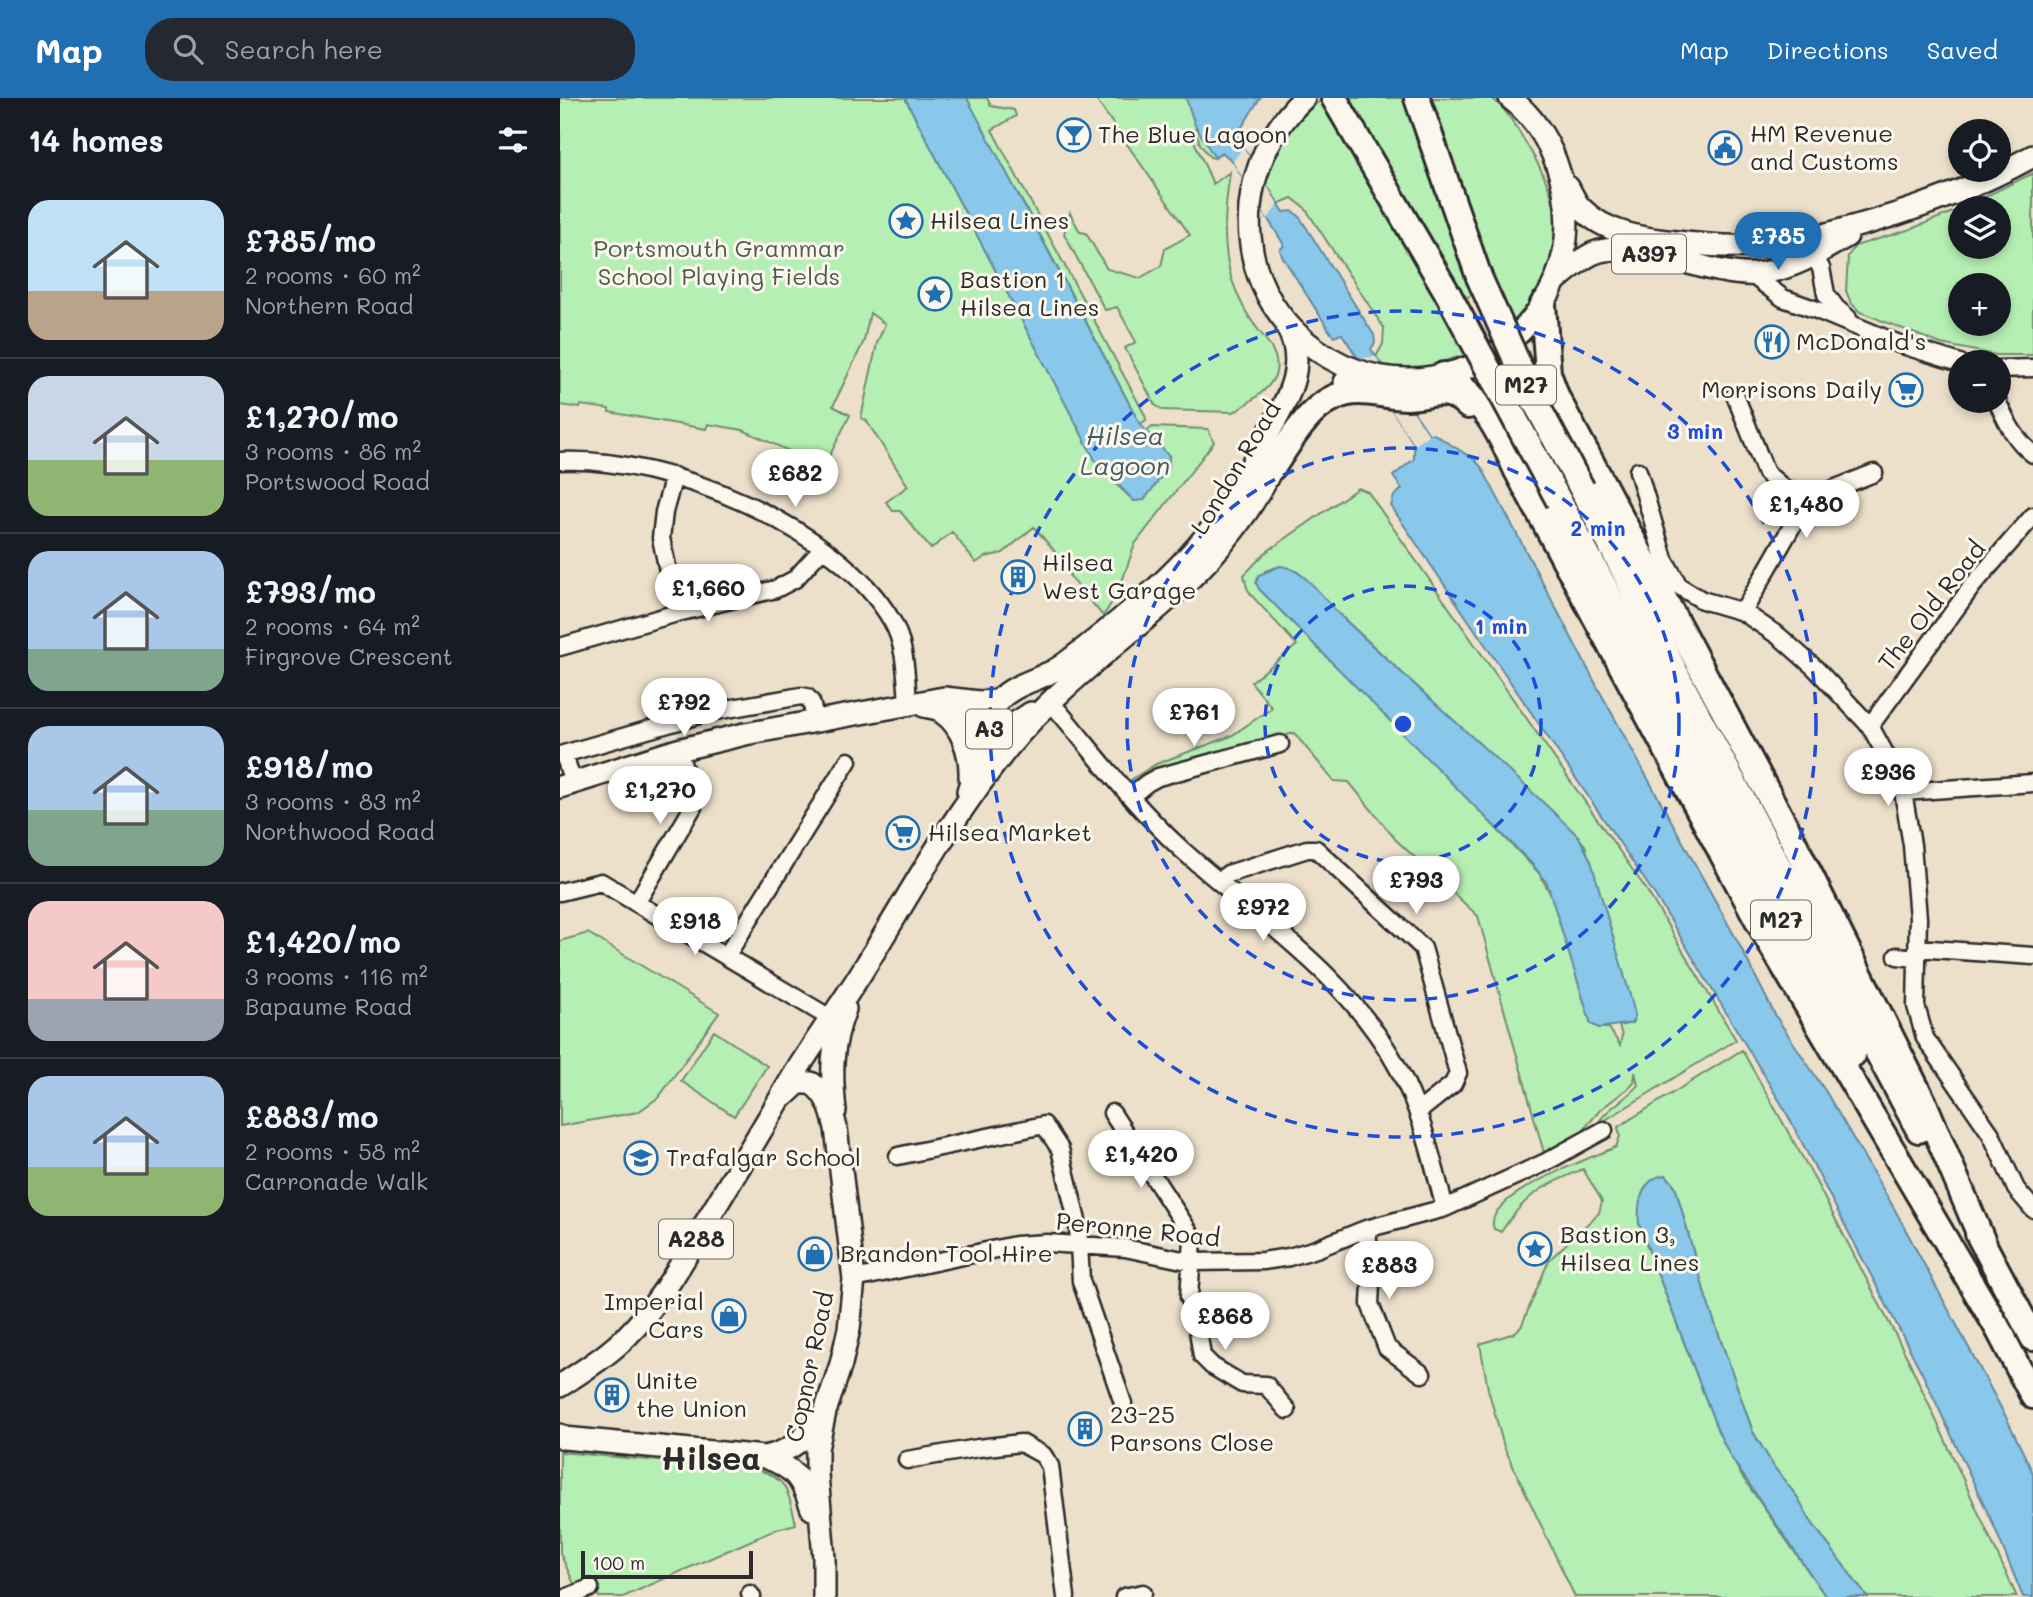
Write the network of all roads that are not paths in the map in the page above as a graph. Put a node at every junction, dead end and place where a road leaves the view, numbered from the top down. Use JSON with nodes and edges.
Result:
{"nodes":[{"id":1,"x":1304,"y":98,"type":"edge"},
{"id":2,"x":1334,"y":98,"type":"edge"},
{"id":3,"x":1510,"y":98,"type":"edge"},
{"id":4,"x":1418,"y":102,"type":"edge"},
{"id":5,"x":1526,"y":106,"type":"edge"},
{"id":6,"x":2033,"y":156,"type":"edge"},
{"id":7,"x":1559,"y":169,"type":"junction"},
{"id":8,"x":1809,"y":248,"type":"junction"},
{"id":9,"x":1751,"y":274,"type":"junction"},
{"id":10,"x":1555,"y":281,"type":"junction"},
{"id":11,"x":1543,"y":304,"type":"junction"},
{"id":12,"x":1282,"y":317,"type":"junction"},
{"id":13,"x":1858,"y":326,"type":"junction"},
{"id":14,"x":1948,"y":359,"type":"edge"},
{"id":15,"x":2033,"y":368,"type":"edge"},
{"id":16,"x":2011,"y":369,"type":"edge"},
{"id":17,"x":1444,"y":375,"type":"junction"},
{"id":18,"x":1362,"y":382,"type":"junction"},
{"id":19,"x":1406,"y":388,"type":"junction"},
{"id":20,"x":1735,"y":395,"type":"dead end"},
{"id":21,"x":2002,"y":413,"type":"edge"},
{"id":22,"x":2033,"y":454,"type":"edge"},
{"id":23,"x":560,"y":461,"type":"edge"},
{"id":24,"x":1273,"y":467,"type":"joint"},
{"id":25,"x":1517,"y":471,"type":"junction"},
{"id":26,"x":1638,"y":471,"type":"dead end"},
{"id":27,"x":1874,"y":473,"type":"dead end"},
{"id":28,"x":674,"y":476,"type":"junction"},
{"id":29,"x":1804,"y":505,"type":"junction"},
{"id":30,"x":2033,"y":516,"type":"edge"},
{"id":31,"x":822,"y":549,"type":"junction"},
{"id":32,"x":1743,"y":612,"type":"junction"},
{"id":33,"x":677,"y":613,"type":"junction"},
{"id":34,"x":560,"y":647,"type":"edge"},
{"id":35,"x":1055,"y":696,"type":"junction"},
{"id":36,"x":998,"y":701,"type":"junction"},
{"id":37,"x":917,"y":705,"type":"junction"},
{"id":38,"x":816,"y":721,"type":"junction"},
{"id":39,"x":1870,"y":726,"type":"junction"},
{"id":40,"x":989,"y":729,"type":"junction"},
{"id":41,"x":1280,"y":744,"type":"dead end"},
{"id":42,"x":678,"y":750,"type":"junction"},
{"id":43,"x":562,"y":754,"type":"edge"},
{"id":44,"x":848,"y":761,"type":"dead end"},
{"id":45,"x":2033,"y":783,"type":"edge"},
{"id":46,"x":566,"y":785,"type":"edge"},
{"id":47,"x":1903,"y":792,"type":"junction"},
{"id":48,"x":1131,"y":796,"type":"junction"},
{"id":49,"x":963,"y":806,"type":"junction"},
{"id":50,"x":1220,"y":881,"type":"junction"},
{"id":51,"x":560,"y":892,"type":"edge"},
{"id":52,"x":637,"y":902,"type":"junction"},
{"id":53,"x":1917,"y":953,"type":"junction"},
{"id":54,"x":727,"y":955,"type":"junction"},
{"id":55,"x":1897,"y":956,"type":"dead end"},
{"id":56,"x":2033,"y":956,"type":"edge"},
{"id":57,"x":862,"y":972,"type":"junction"},
{"id":58,"x":830,"y":1018,"type":"junction"},
{"id":59,"x":782,"y":1097,"type":"junction"},
{"id":60,"x":1418,"y":1112,"type":"junction"},
{"id":61,"x":1112,"y":1113,"type":"dead end"},
{"id":62,"x":836,"y":1128,"type":"junction"},
{"id":63,"x":1604,"y":1130,"type":"dead end"},
{"id":64,"x":898,"y":1156,"type":"dead end"},
{"id":65,"x":1445,"y":1208,"type":"junction"},
{"id":66,"x":2033,"y":1209,"type":"edge"},
{"id":67,"x":1366,"y":1229,"type":"junction"},
{"id":68,"x":1080,"y":1243,"type":"junction"},
{"id":69,"x":1985,"y":1247,"type":"junction"},
{"id":70,"x":1192,"y":1262,"type":"junction"},
{"id":71,"x":854,"y":1279,"type":"junction"},
{"id":72,"x":2033,"y":1338,"type":"edge"},
{"id":73,"x":2004,"y":1339,"type":"junction"},
{"id":74,"x":592,"y":1365,"type":"junction"},
{"id":75,"x":1422,"y":1374,"type":"dead end"},
{"id":76,"x":560,"y":1377,"type":"edge"},
{"id":77,"x":560,"y":1386,"type":"edge"},
{"id":78,"x":2033,"y":1396,"type":"edge"},
{"id":79,"x":1123,"y":1403,"type":"dead end"},
{"id":80,"x":1287,"y":1409,"type":"dead end"},
{"id":81,"x":825,"y":1412,"type":"junction"},
{"id":82,"x":560,"y":1435,"type":"edge"},
{"id":83,"x":765,"y":1457,"type":"junction"},
{"id":84,"x":907,"y":1460,"type":"dead end"},
{"id":85,"x":822,"y":1538,"type":"junction"},
{"id":86,"x":590,"y":1588,"type":"dead end"},
{"id":87,"x":1143,"y":1594,"type":"dead end"},
{"id":88,"x":568,"y":1597,"type":"edge"},
{"id":89,"x":824,"y":1597,"type":"edge"},
{"id":90,"x":1066,"y":1597,"type":"edge"},
{"id":91,"x":1124,"y":1597,"type":"edge"}],
"edges":[{"from":1,"to":12,"type":"main road"},
{"from":2,"to":73,"type":"highway","number":"M27","bridge":true},
{"from":3,"to":5,"type":"main road"},
{"from":4,"to":69,"type":"highway","number":"M27","bridge":true},
{"from":5,"to":7,"type":"main road"},
{"from":6,"to":8,"type":"main road","number":"A397"},
{"from":7,"to":8,"type":"main road","number":"A397"},
{"from":7,"to":10,"type":"main road"},
{"from":8,"to":9,"type":"main road","number":"A397"},
{"from":8,"to":13,"type":"street"},
{"from":9,"to":10,"type":"main road","number":"A397"},
{"from":9,"to":13,"type":"street"},
{"from":10,"to":11,"type":"main road"},
{"from":11,"to":17,"type":"main road"},
{"from":11,"to":69,"type":"highway"},
{"from":12,"to":18,"type":"main road"},
{"from":12,"to":36,"type":"main road","name":"London Road","number":"A3"},
{"from":13,"to":14,"type":"street"},
{"from":15,"to":16,"type":"street"},
{"from":17,"to":19,"type":"main road"},
{"from":17,"to":25,"type":"highway"},
{"from":18,"to":19,"type":"highway"},
{"from":18,"to":24,"type":"highway"},
{"from":19,"to":25,"type":"highway"},
{"from":20,"to":29,"type":"street"},
{"from":21,"to":22,"type":"street"},
{"from":23,"to":28,"type":"street"},
{"from":24,"to":35,"type":"main road","name":"London Road","number":"A3"},
{"from":25,"to":73,"type":"highway"},
{"from":26,"to":32,"type":"street"},
{"from":27,"to":29,"type":"street"},
{"from":28,"to":31,"type":"street"},
{"from":28,"to":33,"type":"street"},
{"from":29,"to":32,"type":"street"},
{"from":30,"to":39,"type":"street","name":"The Old Road"},
{"from":31,"to":33,"type":"street"},
{"from":31,"to":37,"type":"street"},
{"from":32,"to":39,"type":"street"},
{"from":33,"to":34,"type":"street"},
{"from":35,"to":40,"type":"main road","number":"A3"},
{"from":35,"to":48,"type":"street"},
{"from":35,"to":49,"type":"main road","name":"London Road"},
{"from":36,"to":37,"type":"main road","number":"A3"},
{"from":36,"to":40,"type":"main road","name":"London Road"},
{"from":37,"to":38,"type":"main road","number":"A3"},
{"from":37,"to":40,"type":"main road","number":"A3"},
{"from":37,"to":49,"type":"main road","name":"London Road"},
{"from":38,"to":42,"type":"main road","number":"A3"},
{"from":38,"to":43,"type":"street"},
{"from":39,"to":47,"type":"street"},
{"from":40,"to":49,"type":"main road","name":"London Road"},
{"from":41,"to":48,"type":"street"},
{"from":42,"to":46,"type":"main road","number":"A3"},
{"from":42,"to":52,"type":"street"},
{"from":43,"to":46,"type":"street"},
{"from":44,"to":54,"type":"street"},
{"from":45,"to":47,"type":"street"},
{"from":47,"to":53,"type":"street"},
{"from":48,"to":50,"type":"street"},
{"from":49,"to":57,"type":"main road","name":"London Road"},
{"from":50,"to":60,"type":"street"},
{"from":50,"to":60,"type":"street"},
{"from":51,"to":52,"type":"street"},
{"from":52,"to":54,"type":"street"},
{"from":53,"to":55,"type":"street"},
{"from":53,"to":56,"type":"street"},
{"from":53,"to":66,"type":"street"},
{"from":54,"to":58,"type":"street"},
{"from":57,"to":58,"type":"main road","name":"London Road"},
{"from":57,"to":62,"type":"main road","name":"London Road"},
{"from":58,"to":59,"type":"main road","name":"London Road"},
{"from":59,"to":62,"type":"main road","name":"Copnor Road"},
{"from":59,"to":74,"type":"main road","number":"A288"},
{"from":60,"to":65,"type":"street"},
{"from":61,"to":70,"type":"street"},
{"from":62,"to":71,"type":"main road","name":"Copnor Road"},
{"from":63,"to":65,"type":"street","name":"Peronne Road"},
{"from":64,"to":68,"type":"street"},
{"from":65,"to":67,"type":"street","name":"Peronne Road"},
{"from":67,"to":70,"type":"street","name":"Peronne Road"},
{"from":67,"to":75,"type":"street"},
{"from":68,"to":70,"type":"street","name":"Peronne Road"},
{"from":68,"to":71,"type":"street","name":"Peronne Road"},
{"from":68,"to":79,"type":"street"},
{"from":69,"to":72,"type":"highway"},
{"from":70,"to":80,"type":"street"},
{"from":71,"to":81,"type":"main road","name":"Copnor Road"},
{"from":73,"to":78,"type":"highway"},
{"from":74,"to":76,"type":"main road"},
{"from":74,"to":77,"type":"main road","number":"A288"},
{"from":81,"to":83,"type":"main road"},
{"from":81,"to":85,"type":"main road","name":"Copnor Road"},
{"from":82,"to":83,"type":"main road"},
{"from":83,"to":85,"type":"main road","name":"Copnor Road"},
{"from":84,"to":90,"type":"street"},
{"from":85,"to":89,"type":"main road","name":"Copnor Road"},
{"from":86,"to":88,"type":"street"},
{"from":87,"to":91,"type":"street"}]}
